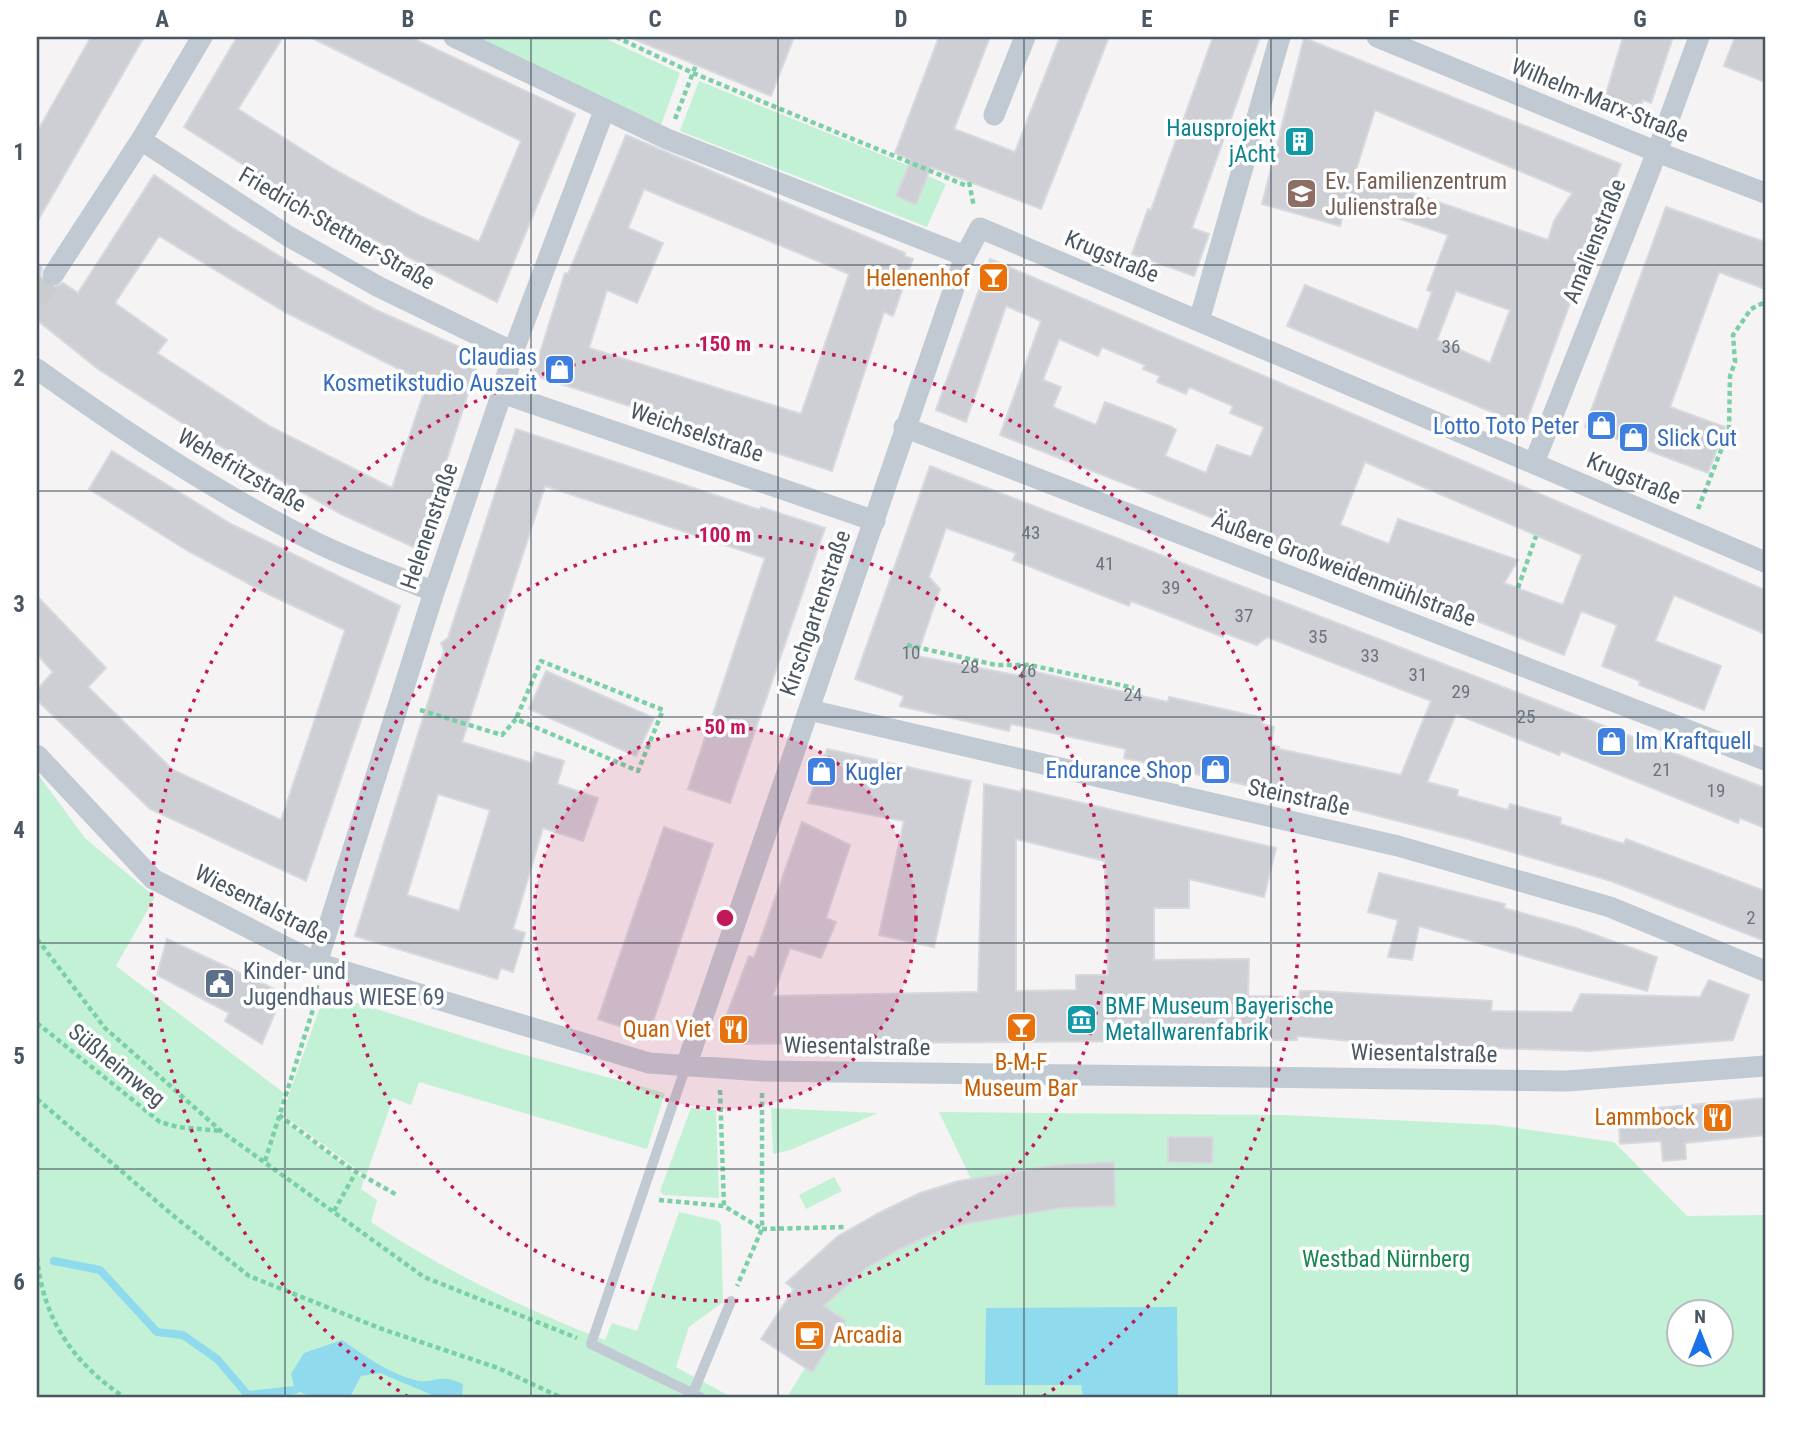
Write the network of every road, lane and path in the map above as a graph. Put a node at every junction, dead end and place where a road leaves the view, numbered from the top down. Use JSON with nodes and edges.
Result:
{"nodes":[{"id":1,"x":202,"y":37,"type":"edge"},
{"id":2,"x":454,"y":37,"type":"edge"},
{"id":3,"x":616,"y":37,"type":"edge"},
{"id":4,"x":1025,"y":37,"type":"edge"},
{"id":5,"x":1280,"y":37,"type":"edge"},
{"id":6,"x":1377,"y":37,"type":"edge"},
{"id":7,"x":1699,"y":37,"type":"edge"},
{"id":8,"x":696,"y":65,"type":"dead end"},
{"id":9,"x":693,"y":73,"type":"junction"},
{"id":10,"x":678,"y":110,"type":"dead end"},
{"id":11,"x":604,"y":111,"type":"junction"},
{"id":12,"x":994,"y":115,"type":"dead end"},
{"id":13,"x":141,"y":140,"type":"junction"},
{"id":14,"x":1657,"y":152,"type":"junction"},
{"id":15,"x":967,"y":186,"type":"dead end"},
{"id":16,"x":1765,"y":193,"type":"edge"},
{"id":17,"x":965,"y":256,"type":"junction"},
{"id":18,"x":53,"y":275,"type":"tunnel mouth"},
{"id":19,"x":1765,"y":302,"type":"edge"},
{"id":20,"x":1199,"y":321,"type":"junction"},
{"id":21,"x":513,"y":352,"type":"junction"},
{"id":22,"x":37,"y":369,"type":"edge"},
{"id":23,"x":502,"y":393,"type":"junction"},
{"id":24,"x":904,"y":427,"type":"junction"},
{"id":25,"x":1534,"y":463,"type":"junction"},
{"id":26,"x":875,"y":521,"type":"junction"},
{"id":27,"x":1690,"y":530,"type":"junction"},
{"id":28,"x":1536,"y":536,"type":"dead end"},
{"id":29,"x":1765,"y":562,"type":"edge"},
{"id":30,"x":1518,"y":588,"type":"dead end"},
{"id":31,"x":434,"y":592,"type":"junction"},
{"id":32,"x":907,"y":645,"type":"dead end"},
{"id":33,"x":1134,"y":688,"type":"dead end"},
{"id":34,"x":399,"y":704,"type":"junction"},
{"id":35,"x":809,"y":710,"type":"junction"},
{"id":36,"x":516,"y":719,"type":"junction"},
{"id":37,"x":37,"y":755,"type":"edge"},
{"id":38,"x":1765,"y":760,"type":"edge"},
{"id":39,"x":37,"y":939,"type":"edge"},
{"id":40,"x":317,"y":963,"type":"junction"},
{"id":41,"x":1765,"y":971,"type":"edge"},
{"id":42,"x":37,"y":1023,"type":"edge"},
{"id":43,"x":686,"y":1066,"type":"junction"},
{"id":44,"x":1765,"y":1066,"type":"edge"},
{"id":45,"x":719,"y":1068,"type":"junction"},
{"id":46,"x":762,"y":1071,"type":"junction"},
{"id":47,"x":37,"y":1098,"type":"edge"},
{"id":48,"x":279,"y":1115,"type":"junction"},
{"id":49,"x":221,"y":1131,"type":"junction"},
{"id":50,"x":265,"y":1161,"type":"junction"},
{"id":51,"x":356,"y":1172,"type":"junction"},
{"id":52,"x":397,"y":1195,"type":"dead end"},
{"id":53,"x":643,"y":1195,"type":"junction"},
{"id":54,"x":724,"y":1206,"type":"junction"},
{"id":55,"x":334,"y":1211,"type":"junction"},
{"id":56,"x":847,"y":1227,"type":"dead end"},
{"id":57,"x":762,"y":1228,"type":"junction"},
{"id":58,"x":37,"y":1257,"type":"edge"},
{"id":59,"x":731,"y":1301,"type":"joint"},
{"id":60,"x":591,"y":1343,"type":"junction"},
{"id":61,"x":696,"y":1395,"type":"edge"},
{"id":62,"x":124,"y":1397,"type":"edge"},
{"id":63,"x":560,"y":1397,"type":"edge"}],
"edges":[{"from":1,"to":13,"type":"street"},
{"from":2,"to":11,"type":"street"},
{"from":3,"to":9,"type":"path"},
{"from":4,"to":12,"type":"street"},
{"from":5,"to":20,"type":"street"},
{"from":6,"to":14,"type":"street","name":"Wilhelm-Marx-Straße"},
{"from":7,"to":14,"type":"street","name":"Amalienstraße"},
{"from":8,"to":9,"type":"path"},
{"from":9,"to":10,"type":"path"},
{"from":9,"to":15,"type":"path"},
{"from":11,"to":17,"type":"street"},
{"from":11,"to":21,"type":"street","name":"Helenenstraße"},
{"from":13,"to":18,"type":"street"},
{"from":13,"to":21,"type":"street","name":"Friedrich-Stettner-Straße"},
{"from":14,"to":16,"type":"street","name":"Wilhelm-Marx-Straße"},
{"from":14,"to":25,"type":"street","name":"Amalienstraße"},
{"from":17,"to":20,"type":"street","name":"Krugstraße"},
{"from":17,"to":24,"type":"street","name":"Kirschgartenstraße"},
{"from":19,"to":27,"type":"path"},
{"from":20,"to":25,"type":"street","name":"Krugstraße"},
{"from":21,"to":23,"type":"street","name":"Helenenstraße"},
{"from":22,"to":31,"type":"street","name":"Wehefritzstraße"},
{"from":23,"to":26,"type":"street","name":"Weichselstraße"},
{"from":23,"to":31,"type":"street","name":"Helenenstraße"},
{"from":24,"to":26,"type":"street","name":"Kirschgartenstraße"},
{"from":24,"to":38,"type":"street","name":"Äußere Großweidenmühlstraße"},
{"from":25,"to":27,"type":"street","name":"Krugstraße"},
{"from":26,"to":35,"type":"street","name":"Kirschgartenstraße"},
{"from":27,"to":29,"type":"street","name":"Krugstraße"},
{"from":28,"to":30,"type":"path"},
{"from":31,"to":34,"type":"street","name":"Helenenstraße"},
{"from":32,"to":33,"type":"path"},
{"from":34,"to":36,"type":"path"},
{"from":34,"to":40,"type":"street","name":"Helenenstraße"},
{"from":35,"to":41,"type":"street","name":"Steinstraße"},
{"from":35,"to":43,"type":"street","name":"Kirschgartenstraße"},
{"from":36,"to":36,"type":"path"},
{"from":37,"to":40,"type":"street","name":"Wiesentalstraße"},
{"from":39,"to":49,"type":"path"},
{"from":40,"to":43,"type":"street","name":"Wiesentalstraße"},
{"from":40,"to":48,"type":"path"},
{"from":42,"to":49,"type":"path","name":"Süßheimweg"},
{"from":43,"to":45,"type":"street","name":"Wiesentalstraße"},
{"from":43,"to":53,"type":"lane"},
{"from":44,"to":46,"type":"street","name":"Wiesentalstraße"},
{"from":45,"to":46,"type":"street","name":"Wiesentalstraße"},
{"from":45,"to":54,"type":"path"},
{"from":46,"to":57,"type":"path"},
{"from":47,"to":63,"type":"path"},
{"from":48,"to":50,"type":"path"},
{"from":48,"to":51,"type":"path"},
{"from":49,"to":50,"type":"path"},
{"from":50,"to":55,"type":"path"},
{"from":51,"to":52,"type":"path"},
{"from":51,"to":55,"type":"path"},
{"from":53,"to":54,"type":"path"},
{"from":53,"to":60,"type":"lane"},
{"from":54,"to":57,"type":"path"},
{"from":55,"to":60,"type":"path"},
{"from":56,"to":57,"type":"path"},
{"from":57,"to":59,"type":"path"},
{"from":58,"to":62,"type":"path"},
{"from":59,"to":61,"type":"lane"},
{"from":60,"to":61,"type":"lane"}]}
